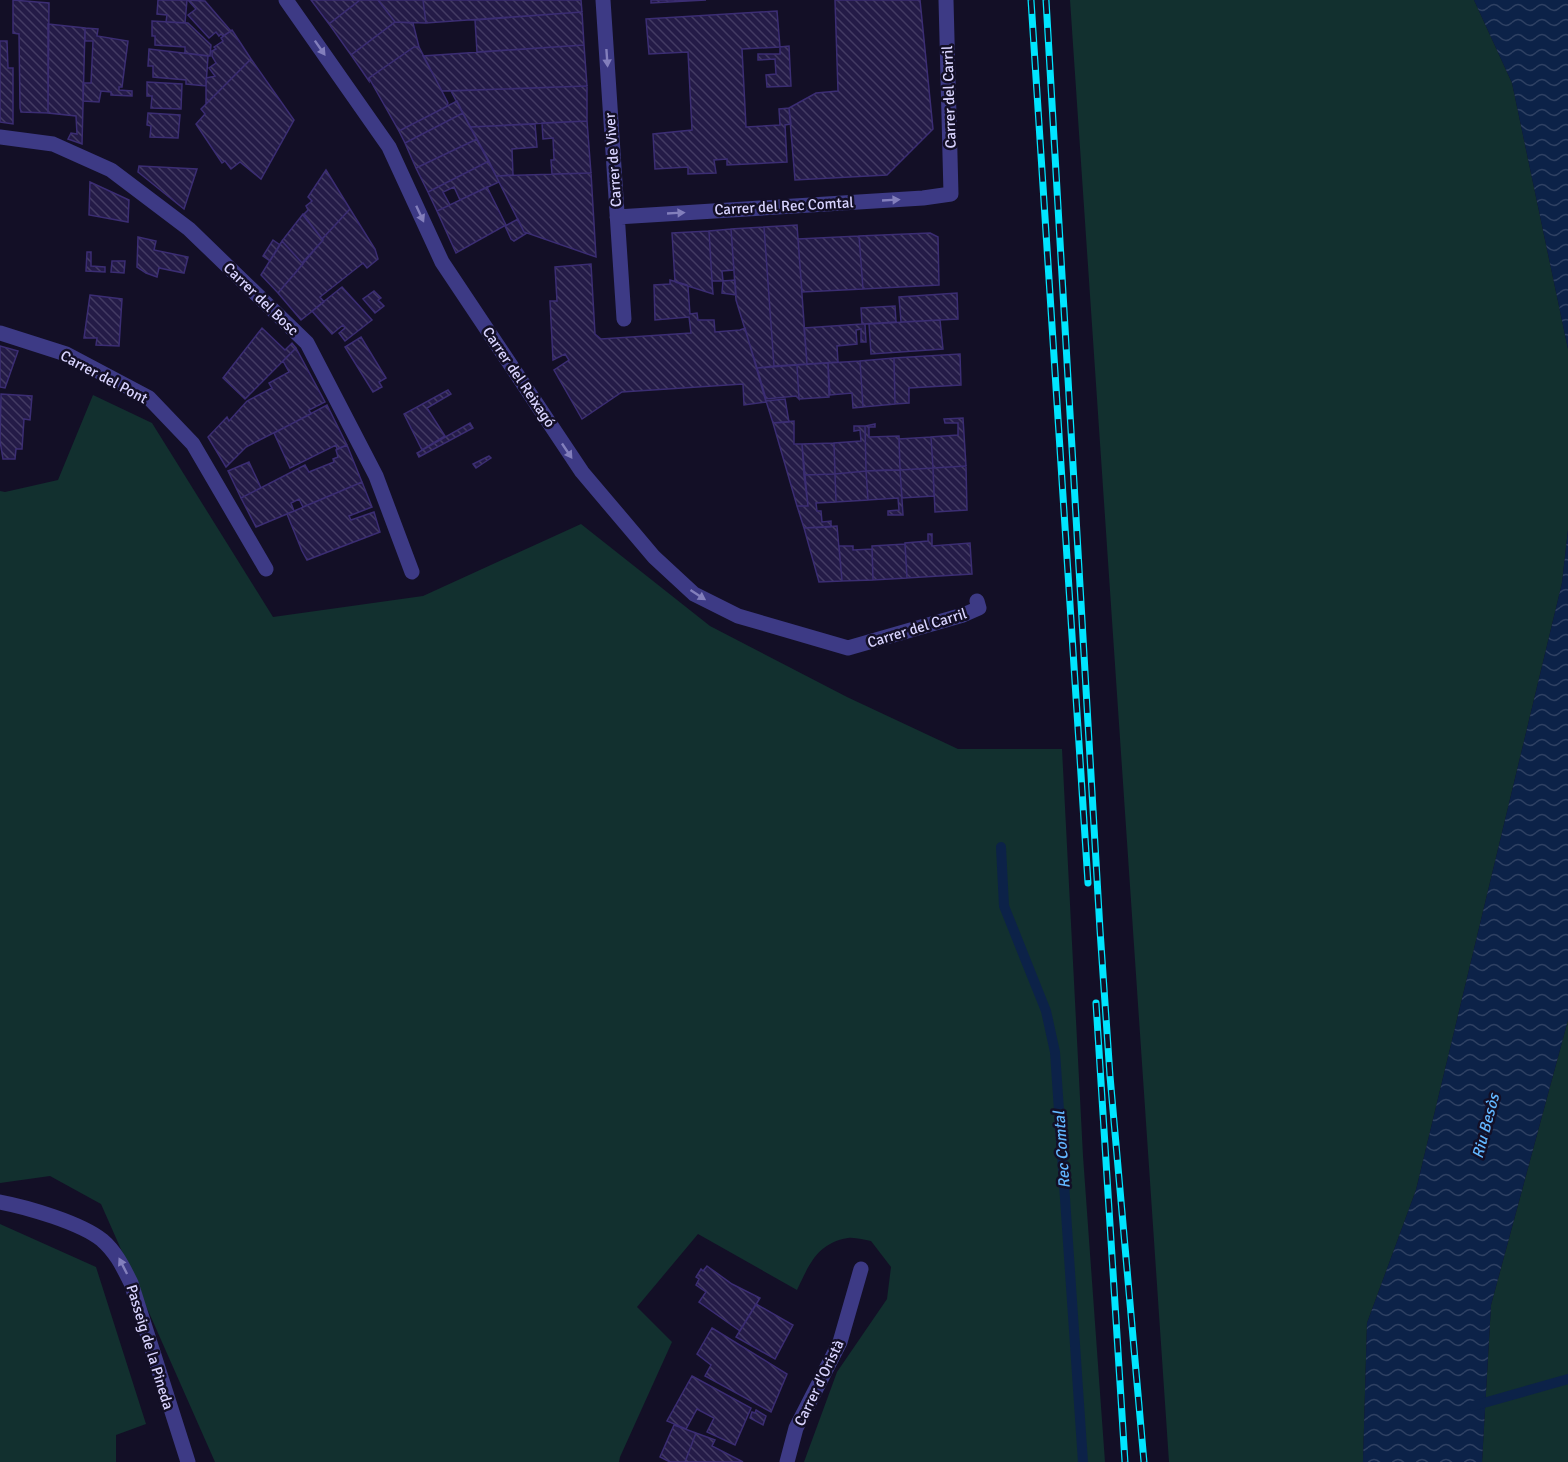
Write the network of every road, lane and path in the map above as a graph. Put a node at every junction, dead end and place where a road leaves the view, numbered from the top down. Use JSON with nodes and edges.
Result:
{"nodes":[{"id":1,"x":286,"y":0,"type":"edge"},
{"id":2,"x":603,"y":0,"type":"edge"},
{"id":3,"x":946,"y":0,"type":"edge"},
{"id":4,"x":0,"y":137,"type":"edge"},
{"id":5,"x":951,"y":194,"type":"joint"},
{"id":6,"x":617,"y":217,"type":"junction"},
{"id":7,"x":624,"y":319,"type":"dead end"},
{"id":8,"x":0,"y":333,"type":"edge"},
{"id":9,"x":266,"y":569,"type":"dead end"},
{"id":10,"x":412,"y":572,"type":"dead end"},
{"id":11,"x":977,"y":601,"type":"dead end"},
{"id":12,"x":848,"y":648,"type":"joint"},
{"id":13,"x":0,"y":1202,"type":"edge"},
{"id":14,"x":861,"y":1269,"type":"dead end"},
{"id":15,"x":188,"y":1462,"type":"edge"},
{"id":16,"x":787,"y":1462,"type":"edge"}],
"edges":[{"from":1,"to":12,"type":"street","name":"Carrer del Reixagó","one_way":true},
{"from":2,"to":6,"type":"street","name":"Carrer de Viver","one_way":true},
{"from":3,"to":5,"type":"street","name":"Carrer del Carril"},
{"from":4,"to":10,"type":"street","name":"Carrer del Bosc"},
{"from":6,"to":5,"type":"street","name":"Carrer del Rec Comtal","one_way":true},
{"from":6,"to":7,"type":"street","name":"Carrer de Viver"},
{"from":8,"to":9,"type":"street","name":"Carrer del Pont"},
{"from":11,"to":12,"type":"street","name":"Carrer del Carril"},
{"from":15,"to":13,"type":"street","name":"Passeig de la Pineda","one_way":true},
{"from":14,"to":16,"type":"street","name":"Carrer d'Oristà"}]}
